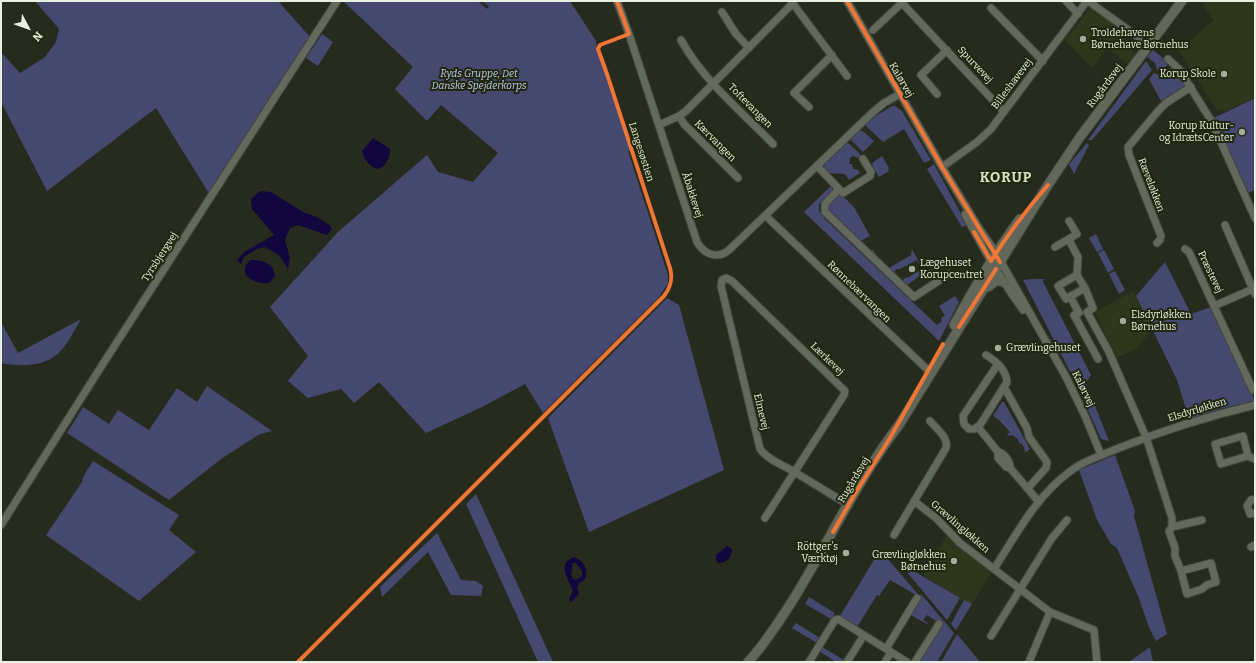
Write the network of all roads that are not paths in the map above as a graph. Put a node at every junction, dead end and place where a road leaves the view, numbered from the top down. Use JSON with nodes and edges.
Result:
{"nodes":[{"id":1,"x":337,"y":1,"type":"edge"},
{"id":2,"x":616,"y":1,"type":"edge"},
{"id":3,"x":847,"y":1,"type":"edge"},
{"id":4,"x":1066,"y":1,"type":"edge"},
{"id":5,"x":1088,"y":1,"type":"edge"},
{"id":6,"x":1182,"y":1,"type":"edge"},
{"id":7,"x":792,"y":2,"type":"edge"},
{"id":8,"x":903,"y":2,"type":"edge"},
{"id":9,"x":990,"y":8,"type":"dead end"},
{"id":10,"x":722,"y":12,"type":"dead end"},
{"id":11,"x":1078,"y":14,"type":"junction"},
{"id":12,"x":873,"y":30,"type":"dead end"},
{"id":13,"x":1141,"y":39,"type":"dead end"},
{"id":14,"x":681,"y":40,"type":"dead end"},
{"id":15,"x":748,"y":48,"type":"junction"},
{"id":16,"x":947,"y":50,"type":"junction"},
{"id":17,"x":832,"y":55,"type":"junction"},
{"id":18,"x":1168,"y":59,"type":"dead end"},
{"id":19,"x":1043,"y":61,"type":"junction"},
{"id":20,"x":847,"y":76,"type":"dead end"},
{"id":21,"x":714,"y":83,"type":"junction"},
{"id":22,"x":1191,"y":87,"type":"junction"},
{"id":23,"x":900,"y":94,"type":"junction"},
{"id":24,"x":937,"y":94,"type":"dead end"},
{"id":25,"x":809,"y":107,"type":"dead end"},
{"id":26,"x":1004,"y":112,"type":"junction"},
{"id":27,"x":679,"y":116,"type":"junction"},
{"id":28,"x":659,"y":125,"type":"junction"},
{"id":29,"x":773,"y":144,"type":"dead end"},
{"id":30,"x":863,"y":159,"type":"dead end"},
{"id":31,"x":817,"y":166,"type":"junction"},
{"id":32,"x":942,"y":168,"type":"junction"},
{"id":33,"x":738,"y":178,"type":"dead end"},
{"id":34,"x":1048,"y":185,"type":"junction"},
{"id":35,"x":839,"y":189,"type":"junction"},
{"id":36,"x":1255,"y":218,"type":"edge"},
{"id":37,"x":774,"y":221,"type":"dead end"},
{"id":38,"x":1069,"y":221,"type":"dead end"},
{"id":39,"x":1225,"y":225,"type":"dead end"},
{"id":40,"x":1069,"y":240,"type":"junction"},
{"id":41,"x":1158,"y":243,"type":"dead end"},
{"id":42,"x":1055,"y":247,"type":"dead end"},
{"id":43,"x":1185,"y":248,"type":"dead end"},
{"id":44,"x":996,"y":261,"type":"junction"},
{"id":45,"x":949,"y":274,"type":"dead end"},
{"id":46,"x":1077,"y":275,"type":"junction"},
{"id":47,"x":724,"y":278,"type":"joint"},
{"id":48,"x":1004,"y":282,"type":"junction"},
{"id":49,"x":1084,"y":288,"type":"junction"},
{"id":50,"x":1254,"y":290,"type":"edge"},
{"id":51,"x":1070,"y":296,"type":"junction"},
{"id":52,"x":973,"y":305,"type":"junction"},
{"id":53,"x":1214,"y":306,"type":"junction"},
{"id":54,"x":959,"y":326,"type":"junction"},
{"id":55,"x":1042,"y":333,"type":"junction"},
{"id":56,"x":1104,"y":343,"type":"junction"},
{"id":57,"x":1092,"y":349,"type":"junction"},
{"id":58,"x":986,"y":355,"type":"dead end"},
{"id":59,"x":1098,"y":359,"type":"dead end"},
{"id":60,"x":998,"y":364,"type":"junction"},
{"id":61,"x":929,"y":372,"type":"junction"},
{"id":62,"x":1004,"y":388,"type":"junction"},
{"id":63,"x":1253,"y":390,"type":"dead end"},
{"id":64,"x":1255,"y":405,"type":"edge"},
{"id":65,"x":930,"y":421,"type":"dead end"},
{"id":66,"x":978,"y":428,"type":"junction"},
{"id":67,"x":1146,"y":437,"type":"junction"},
{"id":68,"x":1101,"y":456,"type":"junction"},
{"id":69,"x":1252,"y":458,"type":"edge"},
{"id":70,"x":794,"y":472,"type":"junction"},
{"id":71,"x":1028,"y":488,"type":"junction"},
{"id":72,"x":1255,"y":499,"type":"edge"},
{"id":73,"x":914,"y":501,"type":"junction"},
{"id":74,"x":1039,"y":502,"type":"junction"},
{"id":75,"x":848,"y":505,"type":"junction"},
{"id":76,"x":1255,"y":513,"type":"edge"},
{"id":77,"x":764,"y":518,"type":"dead end"},
{"id":78,"x":1067,"y":520,"type":"dead end"},
{"id":79,"x":1202,"y":520,"type":"dead end"},
{"id":80,"x":1,"y":525,"type":"edge"},
{"id":81,"x":1172,"y":527,"type":"junction"},
{"id":82,"x":894,"y":535,"type":"dead end"},
{"id":83,"x":994,"y":569,"type":"junction"},
{"id":84,"x":1181,"y":571,"type":"junction"},
{"id":85,"x":1020,"y":589,"type":"junction"},
{"id":86,"x":917,"y":598,"type":"dead end"},
{"id":87,"x":1050,"y":612,"type":"junction"},
{"id":88,"x":939,"y":624,"type":"dead end"},
{"id":89,"x":864,"y":635,"type":"junction"},
{"id":90,"x":992,"y":636,"type":"dead end"},
{"id":91,"x":889,"y":650,"type":"junction"},
{"id":92,"x":748,"y":662,"type":"edge"},
{"id":93,"x":809,"y":662,"type":"edge"},
{"id":94,"x":847,"y":662,"type":"edge"},
{"id":95,"x":885,"y":662,"type":"edge"},
{"id":96,"x":907,"y":662,"type":"edge"},
{"id":97,"x":915,"y":662,"type":"edge"},
{"id":98,"x":1029,"y":662,"type":"edge"},
{"id":99,"x":1097,"y":662,"type":"edge"}],
"edges":[{"from":1,"to":80,"type":"street","name":"Tyrsbjergvej"},
{"from":2,"to":28,"type":"street","name":"Åbakkevej"},
{"from":3,"to":23,"type":"street","name":"Kalørvej"},
{"from":4,"to":11,"type":"street"},
{"from":5,"to":11,"type":"street","name":"Billeshavevej"},
{"from":5,"to":13,"type":"street","name":"Billeshavevej"},
{"from":6,"to":34,"type":"main road","name":"Rugårdsvej"},
{"from":7,"to":15,"type":"street"},
{"from":7,"to":17,"type":"street"},
{"from":8,"to":12,"type":"street"},
{"from":8,"to":16,"type":"street","name":"Spurvevej"},
{"from":9,"to":19,"type":"street"},
{"from":10,"to":15,"type":"street"},
{"from":11,"to":19,"type":"street","name":"Billeshavevej"},
{"from":14,"to":21,"type":"street","name":"Toftevangen"},
{"from":15,"to":21,"type":"street"},
{"from":16,"to":24,"type":"street","name":"Spurvevej"},
{"from":16,"to":26,"type":"street","name":"Spurvevej"},
{"from":17,"to":20,"type":"street"},
{"from":17,"to":25,"type":"street"},
{"from":18,"to":22,"type":"street"},
{"from":19,"to":26,"type":"street","name":"Billeshavevej"},
{"from":21,"to":27,"type":"street"},
{"from":21,"to":29,"type":"street","name":"Toftevangen"},
{"from":22,"to":36,"type":"street"},
{"from":22,"to":41,"type":"street","name":"Ræveløkken"},
{"from":23,"to":31,"type":"street","name":"Åbakkevej"},
{"from":23,"to":32,"type":"street","name":"Kalørvej"},
{"from":26,"to":32,"type":"street","name":"Billeshavevej"},
{"from":27,"to":28,"type":"street"},
{"from":27,"to":33,"type":"street","name":"Kærvangen"},
{"from":28,"to":31,"type":"street","name":"Åbakkevej"},
{"from":30,"to":35,"type":"street"},
{"from":31,"to":35,"type":"street"},
{"from":32,"to":44,"type":"street","name":"Kalørvej"},
{"from":34,"to":44,"type":"main road","name":"Rugårdsvej"},
{"from":34,"to":44,"type":"main road","name":"Rugårdsvej"},
{"from":35,"to":45,"type":"street"},
{"from":37,"to":61,"type":"street","name":"Rønnebærvangen"},
{"from":38,"to":40,"type":"street"},
{"from":39,"to":50,"type":"street","name":"Præstevej"},
{"from":40,"to":42,"type":"street"},
{"from":40,"to":46,"type":"street"},
{"from":43,"to":53,"type":"street","name":"Præstevej"},
{"from":44,"to":48,"type":"street","name":"Kalørvej"},
{"from":44,"to":52,"type":"main road","name":"Rugårdsvej"},
{"from":44,"to":54,"type":"main road"},
{"from":44,"to":55,"type":"street","name":"Kalørvej"},
{"from":44,"to":61,"type":"main road","name":"Rugårdsvej"},
{"from":46,"to":49,"type":"street"},
{"from":46,"to":51,"type":"street"},
{"from":47,"to":70,"type":"street","name":"Elmevej"},
{"from":47,"to":70,"type":"street","name":"Lærkevej"},
{"from":48,"to":52,"type":"main road"},
{"from":48,"to":55,"type":"street","name":"Kalørvej"},
{"from":49,"to":51,"type":"street"},
{"from":49,"to":56,"type":"street"},
{"from":50,"to":53,"type":"street","name":"Præstevej"},
{"from":51,"to":57,"type":"street"},
{"from":52,"to":54,"type":"main road","name":"Rugårdsvej"},
{"from":53,"to":63,"type":"street","name":"Præstevej"},
{"from":54,"to":61,"type":"main road","name":"Rugårdsvej"},
{"from":55,"to":68,"type":"street","name":"Kalørvej"},
{"from":56,"to":57,"type":"street"},
{"from":56,"to":67,"type":"street"},
{"from":57,"to":59,"type":"street"},
{"from":58,"to":60,"type":"street"},
{"from":60,"to":62,"type":"street"},
{"from":60,"to":66,"type":"street"},
{"from":61,"to":75,"type":"main road","name":"Rugårdsvej"},
{"from":62,"to":66,"type":"street"},
{"from":62,"to":71,"type":"street"},
{"from":64,"to":67,"type":"street","name":"Elsdyrløkken"},
{"from":65,"to":73,"type":"street"},
{"from":66,"to":71,"type":"street"},
{"from":67,"to":68,"type":"street","name":"Elsdyrløkken"},
{"from":67,"to":81,"type":"street"},
{"from":68,"to":74,"type":"street","name":"Grævlingløkken"},
{"from":69,"to":69,"type":"street"},
{"from":70,"to":75,"type":"street","name":"Elmevej"},
{"from":70,"to":77,"type":"street"},
{"from":71,"to":74,"type":"street"},
{"from":72,"to":76,"type":"street"},
{"from":73,"to":82,"type":"street"},
{"from":73,"to":83,"type":"street","name":"Grævlingløkken"},
{"from":74,"to":83,"type":"street","name":"Grævlingløkken"},
{"from":75,"to":92,"type":"main road","name":"Rugårdsvej"},
{"from":78,"to":85,"type":"street"},
{"from":79,"to":81,"type":"street"},
{"from":81,"to":84,"type":"street"},
{"from":83,"to":85,"type":"street","name":"Grævlingløkken"},
{"from":84,"to":84,"type":"street"},
{"from":85,"to":87,"type":"street","name":"Grævlingløkken"},
{"from":85,"to":90,"type":"street"},
{"from":86,"to":91,"type":"street"},
{"from":87,"to":98,"type":"street"},
{"from":87,"to":99,"type":"street","name":"Grævlingløkken"},
{"from":88,"to":97,"type":"street"},
{"from":89,"to":91,"type":"street"},
{"from":89,"to":93,"type":"street"},
{"from":89,"to":94,"type":"street"},
{"from":91,"to":95,"type":"street"},
{"from":91,"to":96,"type":"street"}]}
